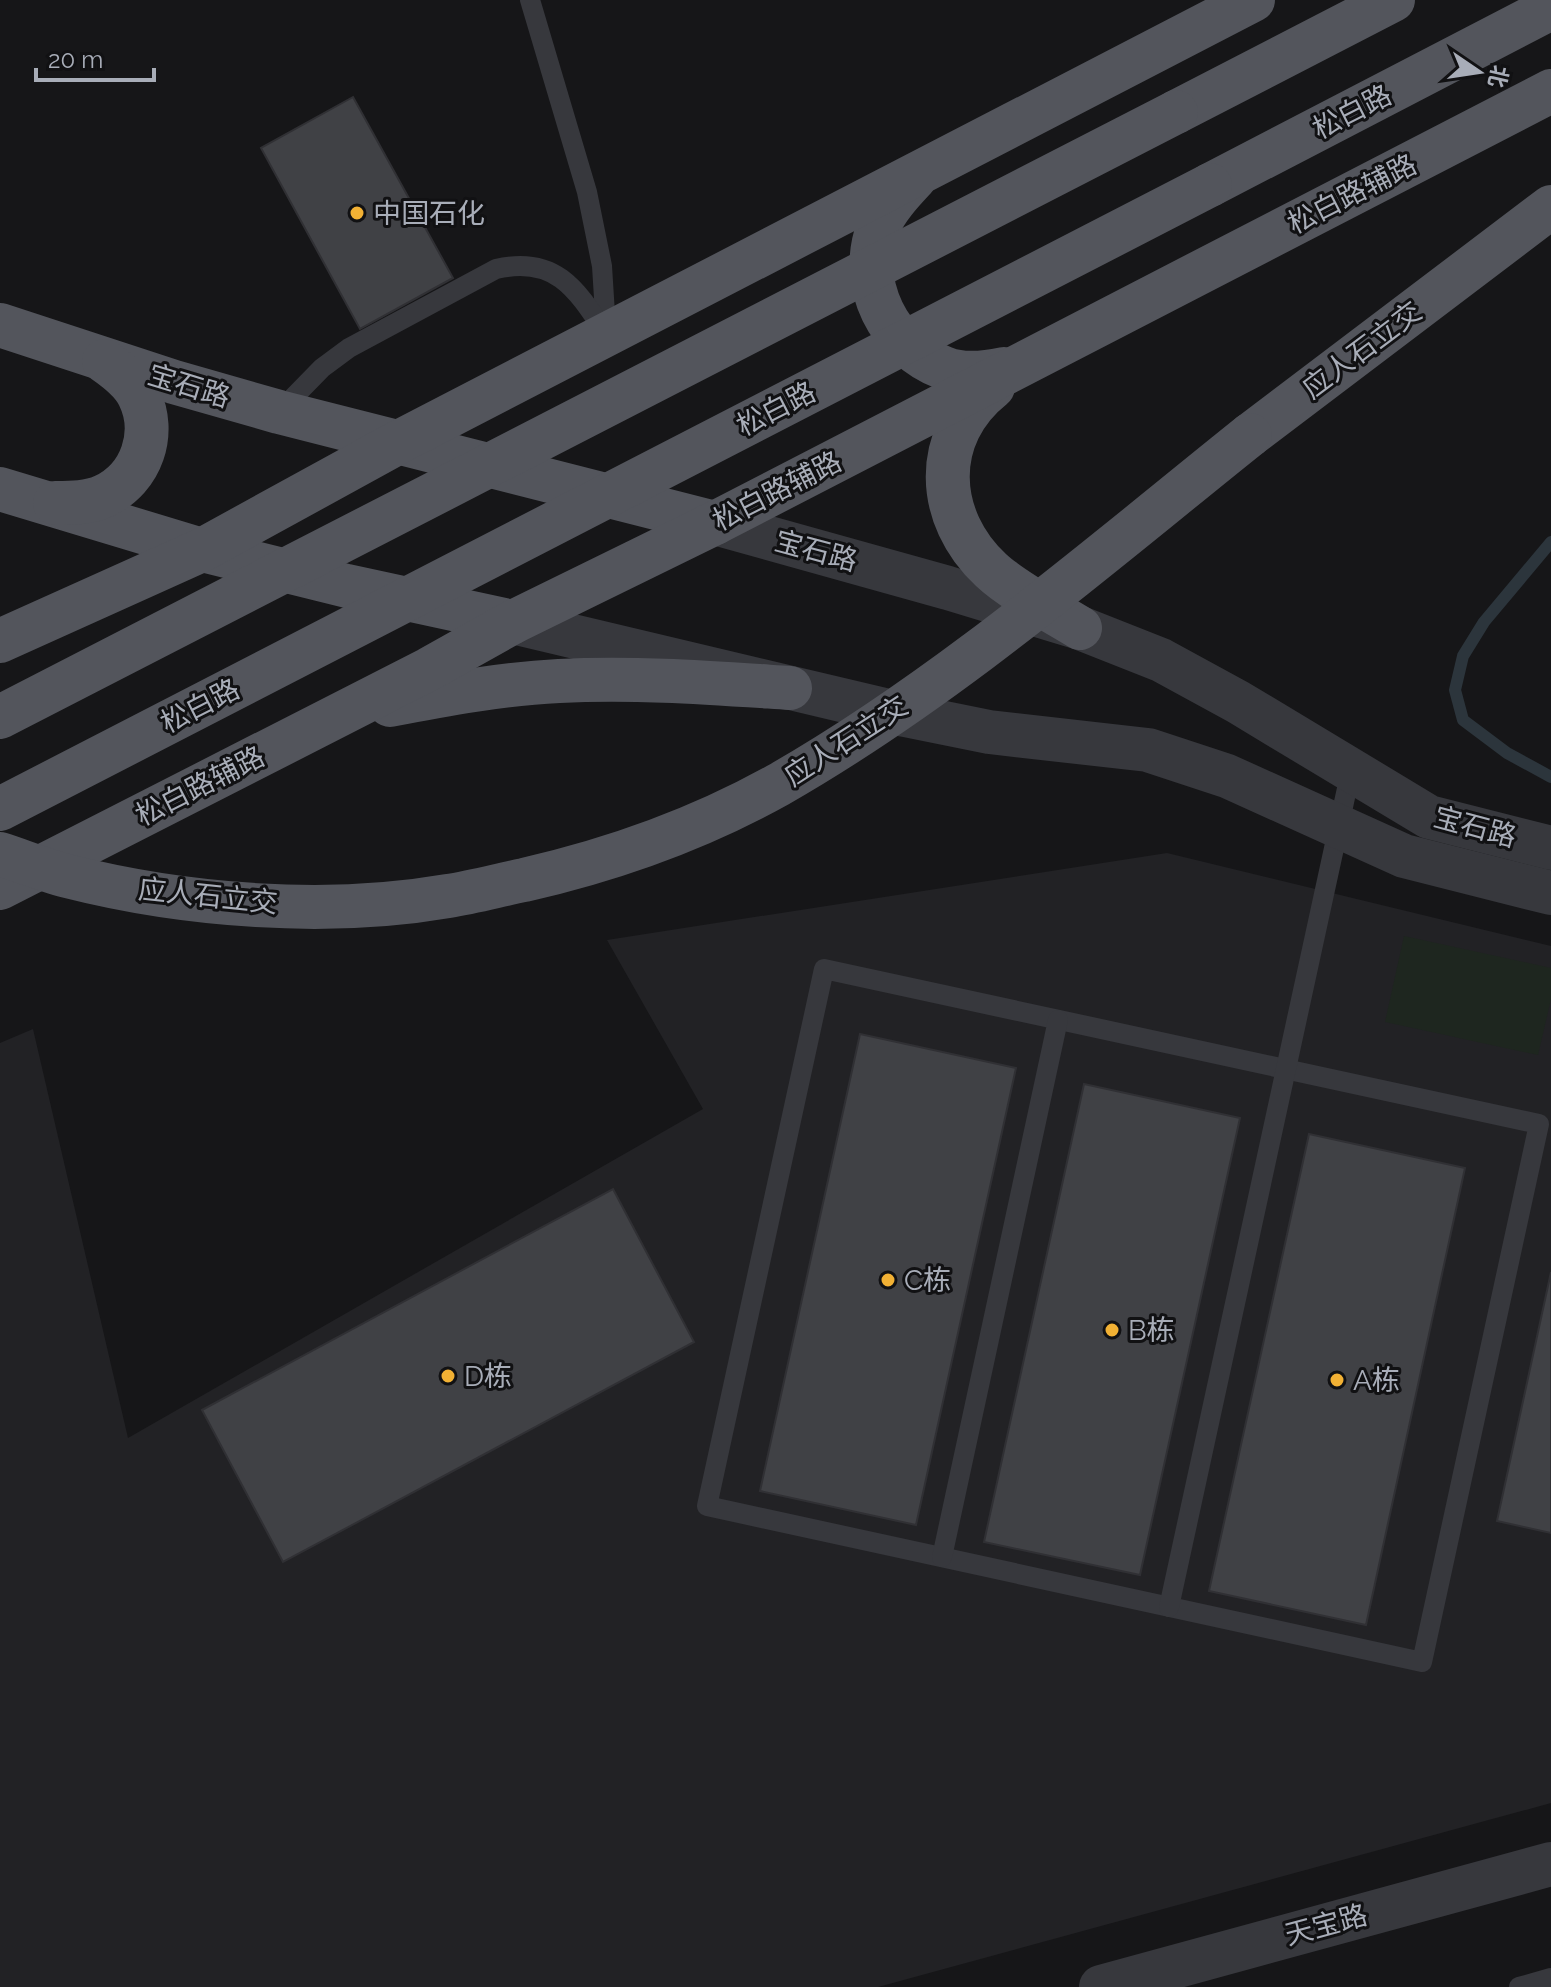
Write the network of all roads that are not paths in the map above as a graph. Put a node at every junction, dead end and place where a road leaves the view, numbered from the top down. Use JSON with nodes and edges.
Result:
{"nodes":[{"id":1,"x":530,"y":0,"type":"edge"},
{"id":2,"x":1253,"y":0,"type":"edge"},
{"id":3,"x":1393,"y":0,"type":"edge"},
{"id":4,"x":1551,"y":8,"type":"edge"},
{"id":5,"x":1551,"y":91,"type":"edge"},
{"id":6,"x":922,"y":171,"type":"junction"},
{"id":7,"x":1551,"y":207,"type":"edge"},
{"id":8,"x":0,"y":325,"type":"edge"},
{"id":9,"x":606,"y":334,"type":"junction"},
{"id":10,"x":100,"y":358,"type":"junction"},
{"id":11,"x":1019,"y":366,"type":"junction"},
{"id":12,"x":279,"y":412,"type":"junction"},
{"id":13,"x":397,"y":443,"type":"junction"},
{"id":14,"x":0,"y":489,"type":"edge"},
{"id":15,"x":48,"y":503,"type":"junction"},
{"id":16,"x":715,"y":523,"type":"junction"},
{"id":17,"x":202,"y":550,"type":"junction"},
{"id":18,"x":513,"y":622,"type":"junction"},
{"id":19,"x":1080,"y":628,"type":"junction"},
{"id":20,"x":0,"y":641,"type":"edge"},
{"id":21,"x":790,"y":688,"type":"junction"},
{"id":22,"x":337,"y":716,"type":"junction"},
{"id":23,"x":0,"y":717,"type":"edge"},
{"id":24,"x":1351,"y":770,"type":"junction"},
{"id":25,"x":0,"y":809,"type":"edge"},
{"id":26,"x":1338,"y":826,"type":"junction"},
{"id":27,"x":1551,"y":848,"type":"edge"},
{"id":28,"x":0,"y":854,"type":"edge"},
{"id":29,"x":0,"y":888,"type":"edge"},
{"id":30,"x":1551,"y":893,"type":"edge"},
{"id":31,"x":1058,"y":1020,"type":"junction"},
{"id":32,"x":1286,"y":1069,"type":"junction"},
{"id":33,"x":942,"y":1557,"type":"junction"},
{"id":34,"x":1169,"y":1607,"type":"junction"},
{"id":35,"x":1551,"y":1864,"type":"edge"},
{"id":36,"x":1551,"y":1978,"type":"edge"},
{"id":37,"x":1101,"y":1987,"type":"edge"},
{"id":38,"x":1519,"y":1987,"type":"edge"}],
"edges":[{"from":1,"to":9,"type":"lane"},
{"from":2,"to":6,"type":"main road"},
{"from":3,"to":23,"type":"main road","bridge":true},
{"from":4,"to":25,"type":"main road","name":"松白路","bridge":true},
{"from":5,"to":11,"type":"main road","name":"松白路辅路"},
{"from":6,"to":9,"type":"main road"},
{"from":6,"to":11,"type":"main road"},
{"from":7,"to":28,"type":"main road","name":"应人石立交","bridge":true},
{"from":8,"to":10,"type":"main road","name":"宝石路"},
{"from":9,"to":12,"type":"lane"},
{"from":9,"to":13,"type":"main road"},
{"from":10,"to":12,"type":"main road","name":"宝石路"},
{"from":10,"to":15,"type":"main road"},
{"from":11,"to":16,"type":"main road","name":"松白路辅路"},
{"from":11,"to":19,"type":"main road"},
{"from":12,"to":13,"type":"main road","name":"宝石路"},
{"from":13,"to":16,"type":"main road","name":"宝石路"},
{"from":13,"to":17,"type":"main road"},
{"from":14,"to":15,"type":"main road","name":"宝石路"},
{"from":15,"to":17,"type":"main road","name":"宝石路"},
{"from":16,"to":18,"type":"main road","name":"松白路辅路"},
{"from":16,"to":19,"type":"street","name":"宝石路"},
{"from":17,"to":18,"type":"main road","name":"宝石路"},
{"from":17,"to":20,"type":"main road"},
{"from":18,"to":21,"type":"street","name":"宝石路"},
{"from":18,"to":22,"type":"main road","name":"松白路辅路"},
{"from":19,"to":24,"type":"street","name":"宝石路"},
{"from":21,"to":22,"type":"main road"},
{"from":21,"to":26,"type":"street","name":"宝石路"},
{"from":22,"to":29,"type":"main road","name":"松白路辅路"},
{"from":24,"to":26,"type":"lane"},
{"from":24,"to":27,"type":"street","name":"宝石路"},
{"from":26,"to":30,"type":"street","name":"宝石路"},
{"from":26,"to":32,"type":"lane"},
{"from":31,"to":32,"type":"lane"},
{"from":31,"to":33,"type":"lane"},
{"from":31,"to":33,"type":"lane"},
{"from":32,"to":34,"type":"lane"},
{"from":32,"to":34,"type":"lane"},
{"from":33,"to":34,"type":"lane"},
{"from":35,"to":37,"type":"street","name":"天宝路"},
{"from":36,"to":38,"type":"lane"}]}
